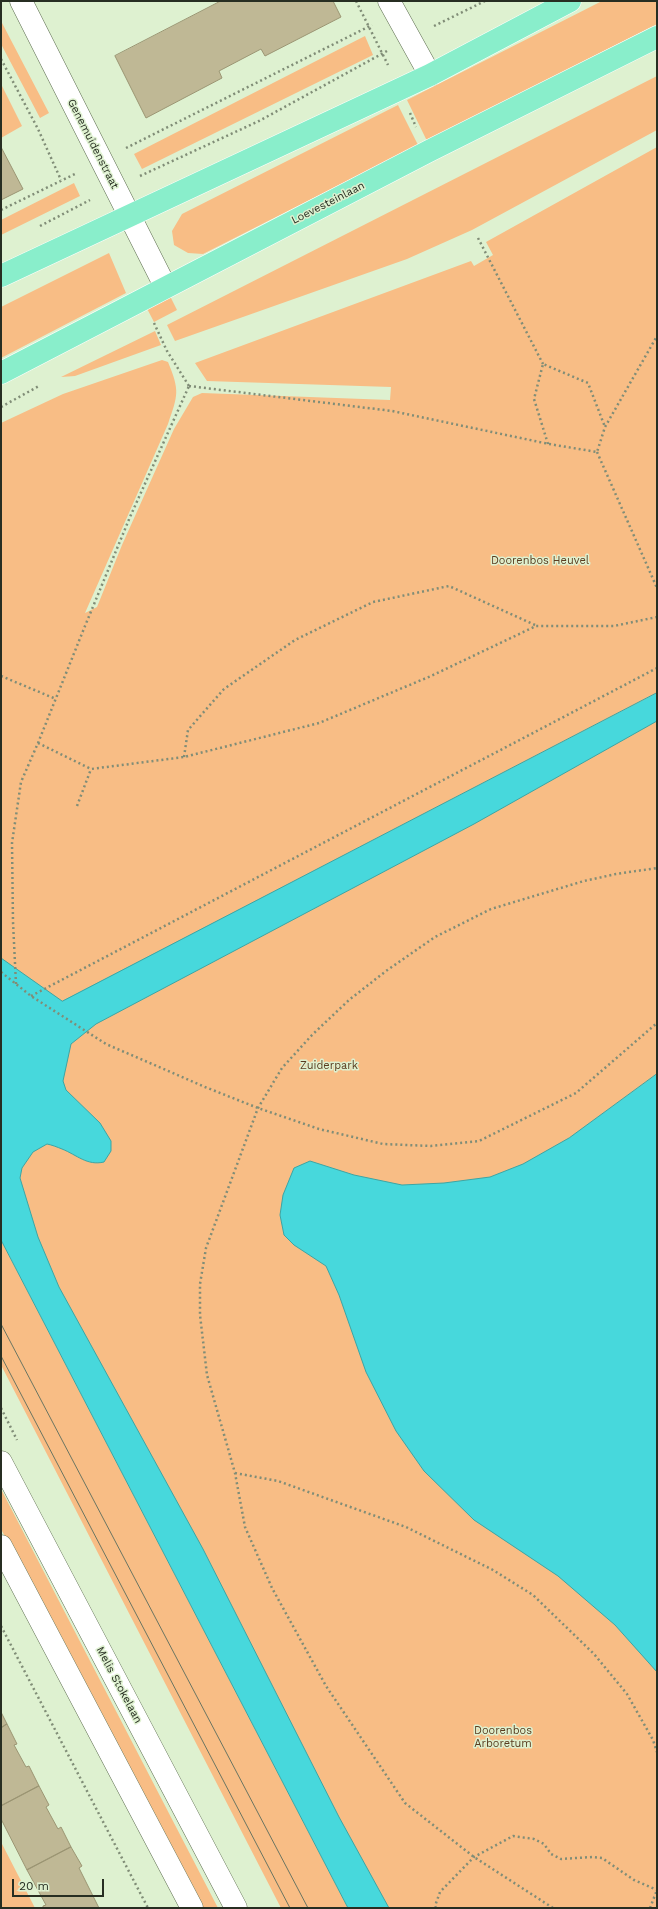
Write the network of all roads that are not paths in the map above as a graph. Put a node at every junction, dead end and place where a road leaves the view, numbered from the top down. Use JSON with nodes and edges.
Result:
{"nodes":[{"id":1,"x":21,"y":1,"type":"edge"},
{"id":2,"x":570,"y":1,"type":"edge"},
{"id":3,"x":393,"y":7,"type":"edge"},
{"id":4,"x":657,"y":37,"type":"edge"},
{"id":5,"x":430,"y":75,"type":"junction"},
{"id":6,"x":130,"y":215,"type":"junction"},
{"id":7,"x":1,"y":276,"type":"edge"},
{"id":8,"x":165,"y":286,"type":"junction"},
{"id":9,"x":1,"y":373,"type":"edge"},
{"id":10,"x":1,"y":1462,"type":"edge"},
{"id":11,"x":1,"y":1546,"type":"edge"},
{"id":12,"x":192,"y":1908,"type":"edge"},
{"id":13,"x":236,"y":1908,"type":"edge"}],
"edges":[{"from":1,"to":6,"type":"street","name":"Genemuidenstraat"},
{"from":2,"to":5,"type":"main road"},
{"from":3,"to":5,"type":"street"},
{"from":4,"to":8,"type":"main road","name":"Loevesteinlaan"},
{"from":5,"to":6,"type":"main road"},
{"from":6,"to":7,"type":"main road"},
{"from":6,"to":8,"type":"street","name":"Genemuidenstraat"},
{"from":8,"to":9,"type":"main road","name":"Loevesteinlaan"},
{"from":10,"to":13,"type":"street","name":"Melis Stokelaan"},
{"from":11,"to":12,"type":"street"}]}
